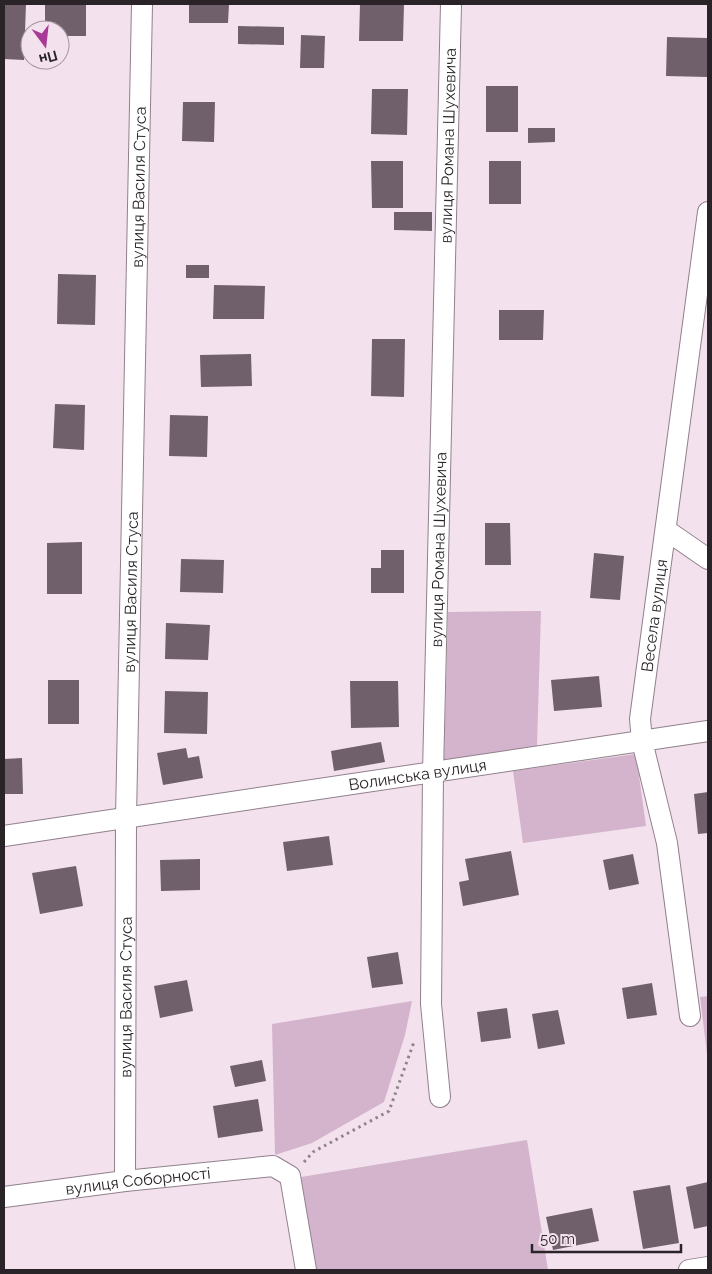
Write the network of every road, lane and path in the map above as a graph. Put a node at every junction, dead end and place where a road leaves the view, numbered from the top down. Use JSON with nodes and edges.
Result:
{"nodes":[{"id":1,"x":142,"y":4,"type":"edge"},
{"id":2,"x":451,"y":4,"type":"edge"},
{"id":3,"x":708,"y":212,"type":"edge"},
{"id":4,"x":666,"y":530,"type":"junction"},
{"id":5,"x":708,"y":559,"type":"edge"},
{"id":6,"x":708,"y":732,"type":"edge"},
{"id":7,"x":642,"y":741,"type":"junction"},
{"id":8,"x":433,"y":773,"type":"junction"},
{"id":9,"x":126,"y":818,"type":"junction"},
{"id":10,"x":4,"y":836,"type":"edge"},
{"id":11,"x":690,"y":1016,"type":"dead end"},
{"id":12,"x":416,"y":1038,"type":"dead end"},
{"id":13,"x":440,"y":1097,"type":"dead end"},
{"id":14,"x":290,"y":1176,"type":"junction"},
{"id":15,"x":125,"y":1181,"type":"junction"},
{"id":16,"x":4,"y":1197,"type":"edge"},
{"id":17,"x":708,"y":1267,"type":"edge"},
{"id":18,"x":306,"y":1270,"type":"edge"},
{"id":19,"x":689,"y":1270,"type":"edge"}],
"edges":[{"from":1,"to":9,"type":"street","name":"вулиця Василя Стуса"},
{"from":2,"to":8,"type":"street","name":"вулиця Романа Шухевича"},
{"from":3,"to":4,"type":"street","name":"Весела вулиця"},
{"from":4,"to":5,"type":"street"},
{"from":4,"to":7,"type":"street","name":"Весела вулиця"},
{"from":6,"to":7,"type":"street","name":"Волинська вулиця"},
{"from":7,"to":8,"type":"street","name":"Волинська вулиця"},
{"from":7,"to":11,"type":"street","name":"Весела вулиця"},
{"from":8,"to":9,"type":"street","name":"Волинська вулиця"},
{"from":8,"to":13,"type":"street","name":"вулиця Романа Шухевича"},
{"from":9,"to":10,"type":"street","name":"Волинська вулиця"},
{"from":9,"to":15,"type":"street","name":"вулиця Василя Стуса"},
{"from":12,"to":14,"type":"path"},
{"from":14,"to":15,"type":"street","name":"вулиця Соборності"},
{"from":14,"to":18,"type":"street"},
{"from":15,"to":16,"type":"street","name":"вулиця Соборності"},
{"from":17,"to":19,"type":"street"}]}
